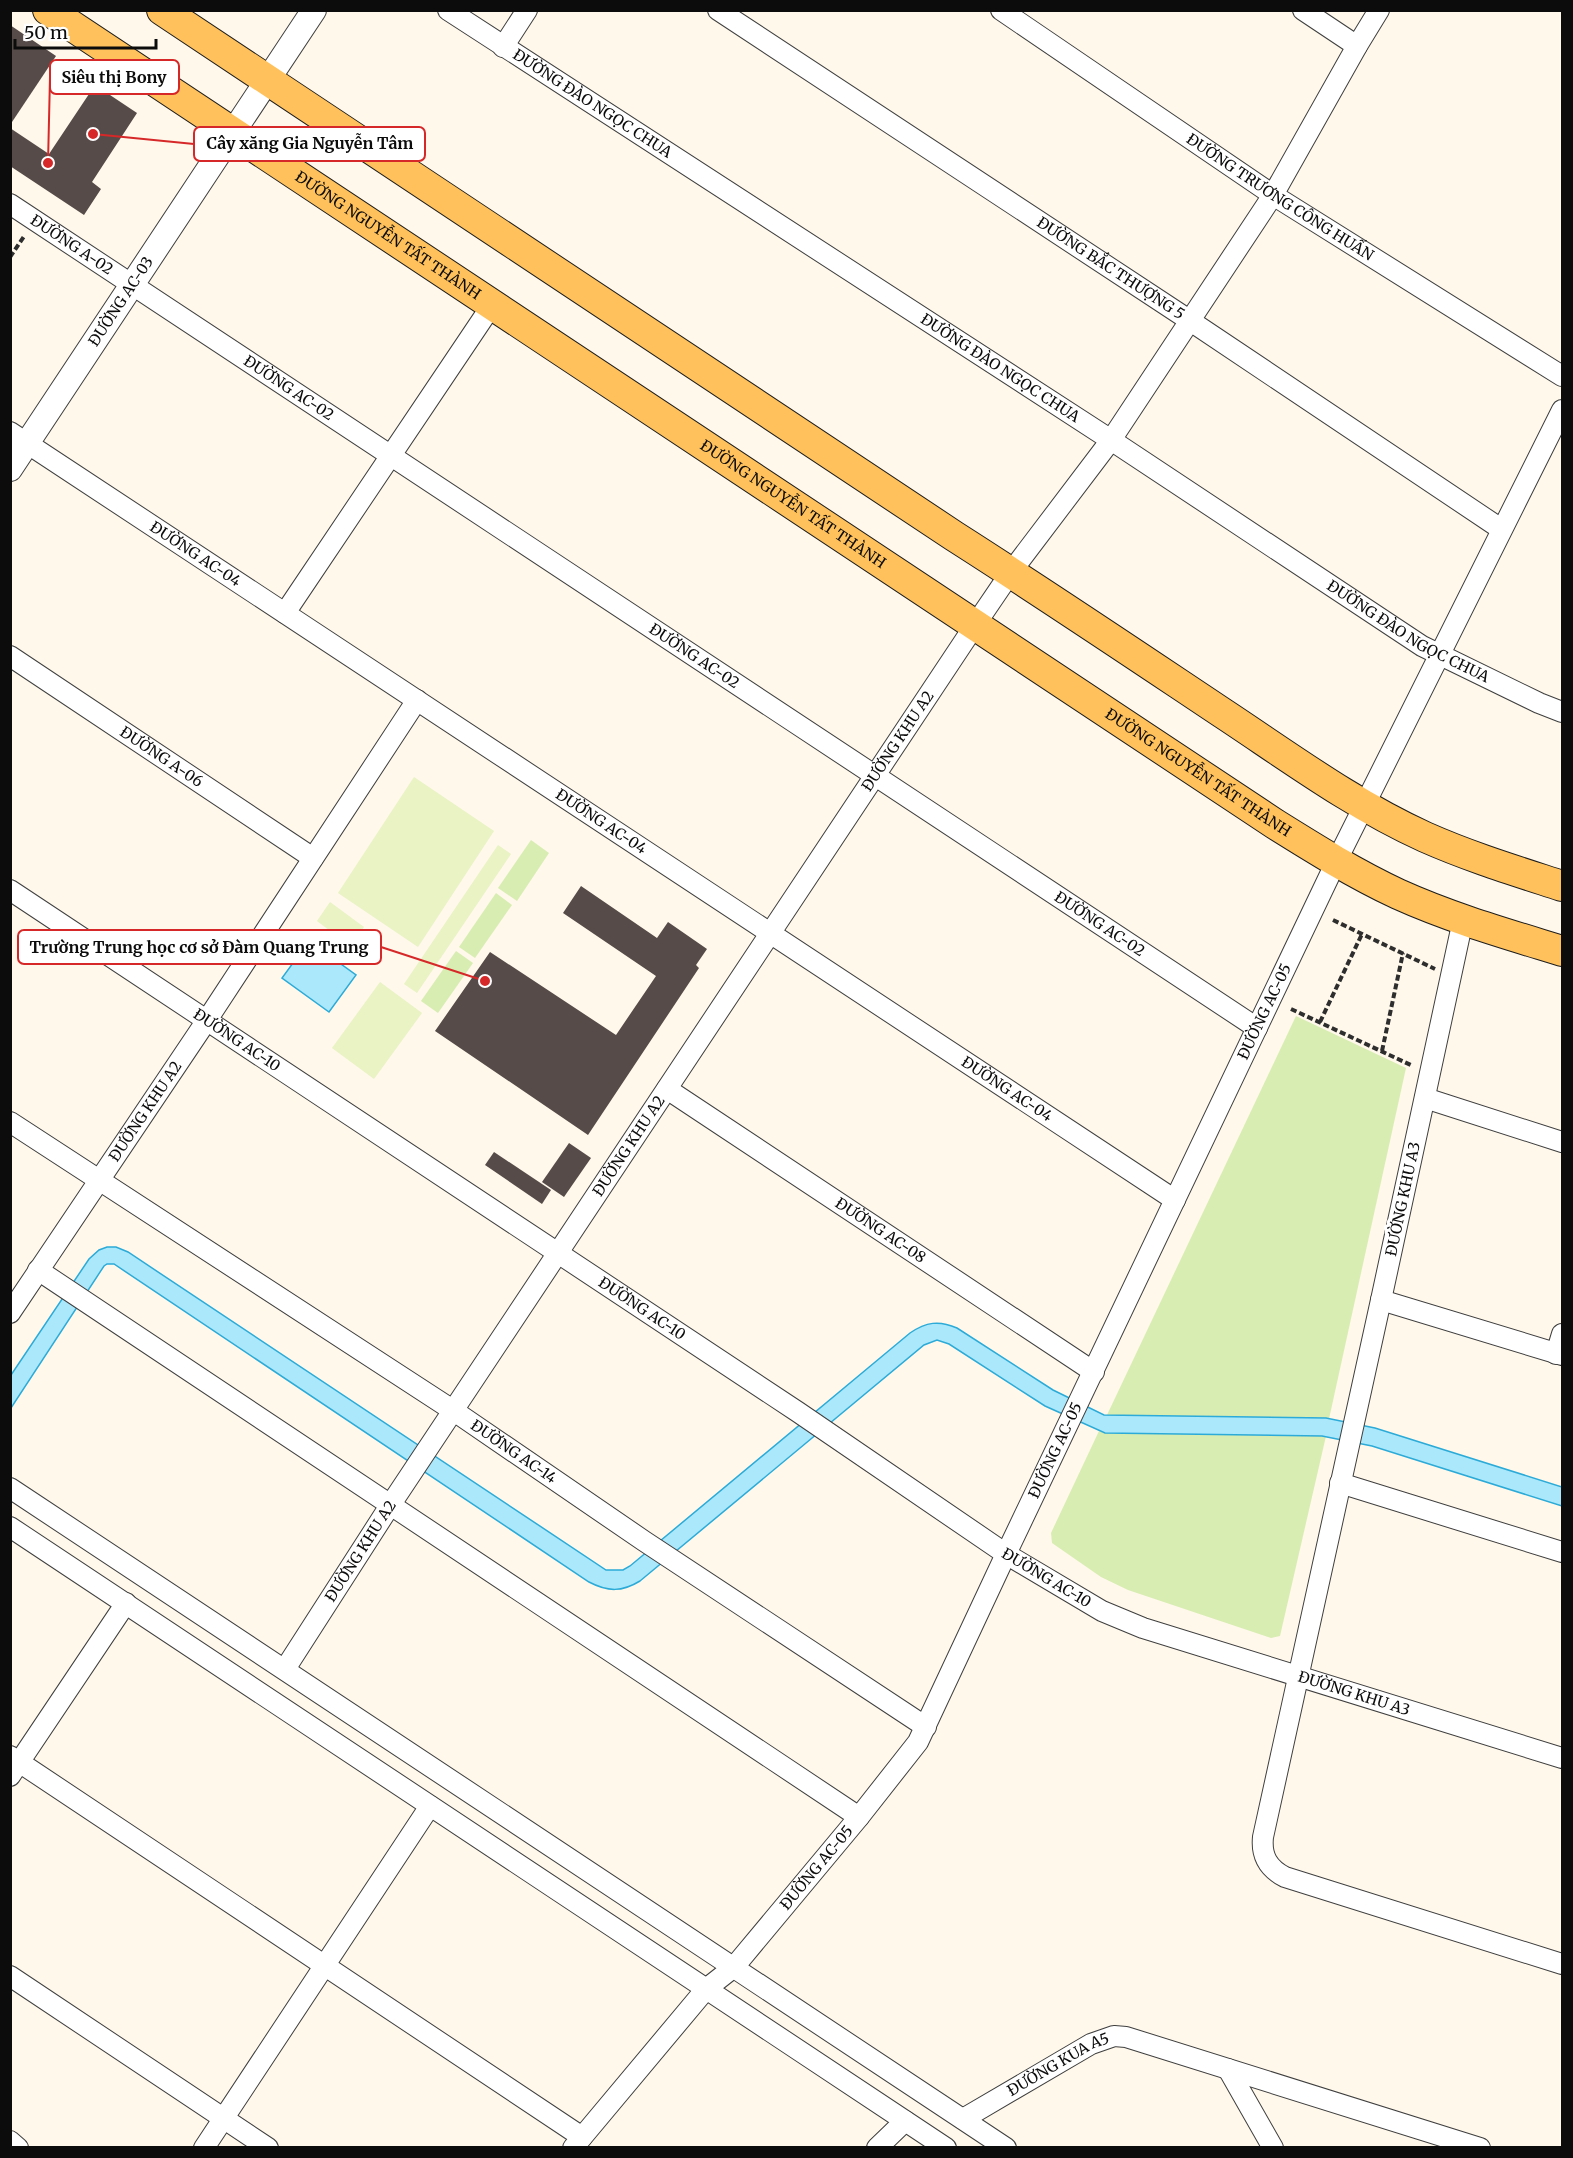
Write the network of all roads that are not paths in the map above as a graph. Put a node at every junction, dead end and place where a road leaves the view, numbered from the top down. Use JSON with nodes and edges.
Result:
{"nodes":[{"id":1,"x":48,"y":10,"type":"edge"},
{"id":2,"x":162,"y":10,"type":"edge"},
{"id":3,"x":314,"y":10,"type":"edge"},
{"id":4,"x":447,"y":10,"type":"edge"},
{"id":5,"x":527,"y":10,"type":"edge"},
{"id":6,"x":718,"y":10,"type":"edge"},
{"id":7,"x":1001,"y":10,"type":"edge"},
{"id":8,"x":1303,"y":10,"type":"edge"},
{"id":9,"x":1379,"y":10,"type":"edge"},
{"id":10,"x":1357,"y":46,"type":"junction"},
{"id":11,"x":503,"y":47,"type":"junction"},
{"id":12,"x":269,"y":81,"type":"junction"},
{"id":13,"x":233,"y":134,"type":"junction"},
{"id":14,"x":1273,"y":195,"type":"junction"},
{"id":15,"x":10,"y":204,"type":"edge"},
{"id":16,"x":133,"y":285,"type":"junction"},
{"id":17,"x":492,"y":305,"type":"junction"},
{"id":18,"x":1189,"y":320,"type":"junction"},
{"id":19,"x":1563,"y":376,"type":"edge"},
{"id":20,"x":1563,"y":410,"type":"edge"},
{"id":21,"x":19,"y":437,"type":"edge"},
{"id":22,"x":1111,"y":440,"type":"junction"},
{"id":23,"x":391,"y":455,"type":"junction"},
{"id":24,"x":10,"y":469,"type":"edge"},
{"id":25,"x":1501,"y":529,"type":"junction"},
{"id":26,"x":1011,"y":572,"type":"junction"},
{"id":27,"x":285,"y":613,"type":"junction"},
{"id":28,"x":975,"y":625,"type":"junction"},
{"id":29,"x":10,"y":656,"type":"edge"},
{"id":30,"x":1440,"y":656,"type":"junction"},
{"id":31,"x":417,"y":700,"type":"junction"},
{"id":32,"x":1563,"y":712,"type":"edge"},
{"id":33,"x":875,"y":775,"type":"junction"},
{"id":34,"x":1364,"y":805,"type":"junction"},
{"id":35,"x":313,"y":858,"type":"junction"},
{"id":36,"x":1336,"y":862,"type":"junction"},
{"id":37,"x":1563,"y":886,"type":"edge"},
{"id":38,"x":10,"y":890,"type":"edge"},
{"id":39,"x":1462,"y":920,"type":"junction"},
{"id":40,"x":770,"y":933,"type":"junction"},
{"id":41,"x":1563,"y":951,"type":"edge"},
{"id":42,"x":207,"y":1020,"type":"junction"},
{"id":43,"x":1257,"y":1028,"type":"junction"},
{"id":44,"x":667,"y":1089,"type":"junction"},
{"id":45,"x":1425,"y":1098,"type":"junction"},
{"id":46,"x":10,"y":1122,"type":"edge"},
{"id":47,"x":1563,"y":1142,"type":"edge"},
{"id":48,"x":99,"y":1180,"type":"junction"},
{"id":49,"x":1175,"y":1200,"type":"junction"},
{"id":50,"x":558,"y":1253,"type":"junction"},
{"id":51,"x":39,"y":1270,"type":"junction"},
{"id":52,"x":1381,"y":1300,"type":"junction"},
{"id":53,"x":10,"y":1313,"type":"edge"},
{"id":54,"x":1563,"y":1334,"type":"edge"},
{"id":55,"x":1560,"y":1354,"type":"edge"},
{"id":56,"x":1094,"y":1372,"type":"junction"},
{"id":57,"x":454,"y":1411,"type":"junction"},
{"id":58,"x":1340,"y":1483,"type":"junction"},
{"id":59,"x":10,"y":1488,"type":"edge"},
{"id":60,"x":391,"y":1504,"type":"junction"},
{"id":61,"x":10,"y":1527,"type":"edge"},
{"id":62,"x":1563,"y":1552,"type":"edge"},
{"id":63,"x":1006,"y":1554,"type":"junction"},
{"id":64,"x":126,"y":1603,"type":"junction"},
{"id":65,"x":285,"y":1669,"type":"junction"},
{"id":66,"x":1298,"y":1674,"type":"junction"},
{"id":67,"x":926,"y":1727,"type":"junction"},
{"id":68,"x":1563,"y":1758,"type":"edge"},
{"id":69,"x":14,"y":1765,"type":"edge"},
{"id":70,"x":430,"y":1806,"type":"junction"},
{"id":71,"x":859,"y":1816,"type":"junction"},
{"id":72,"x":1563,"y":1964,"type":"edge"},
{"id":73,"x":324,"y":1965,"type":"junction"},
{"id":74,"x":734,"y":1967,"type":"junction"},
{"id":75,"x":10,"y":1976,"type":"edge"},
{"id":76,"x":706,"y":1989,"type":"junction"},
{"id":77,"x":1228,"y":2069,"type":"junction"},
{"id":78,"x":223,"y":2118,"type":"junction"},
{"id":79,"x":963,"y":2119,"type":"junction"},
{"id":80,"x":905,"y":2121,"type":"junction"},
{"id":81,"x":10,"y":2141,"type":"edge"},
{"id":82,"x":577,"y":2142,"type":"edge"},
{"id":83,"x":18,"y":2148,"type":"edge"},
{"id":84,"x":204,"y":2148,"type":"edge"},
{"id":85,"x":268,"y":2148,"type":"edge"},
{"id":86,"x":877,"y":2148,"type":"edge"},
{"id":87,"x":946,"y":2148,"type":"edge"},
{"id":88,"x":1006,"y":2148,"type":"edge"},
{"id":89,"x":1273,"y":2148,"type":"edge"},
{"id":90,"x":1480,"y":2148,"type":"edge"}],
"edges":[{"from":1,"to":13,"type":"main road","name":"ĐƯỜNG NGUYỄN TẤT THÀNH"},
{"from":2,"to":12,"type":"main road"},
{"from":3,"to":12,"type":"street","name":"ĐƯỜNG AC-03"},
{"from":4,"to":11,"type":"street","name":"ĐƯỜNG ĐÀO NGỌC CHUA"},
{"from":5,"to":11,"type":"street"},
{"from":6,"to":18,"type":"street","name":"ĐƯỜNG BẮC THƯỢNG 5"},
{"from":7,"to":14,"type":"street","name":"ĐƯỜNG TRƯƠNG CÔNG HUẤN"},
{"from":8,"to":10,"type":"street"},
{"from":9,"to":10,"type":"street","name":"ĐƯỜNG KHU A2"},
{"from":10,"to":14,"type":"street","name":"ĐƯỜNG KHU A2"},
{"from":11,"to":22,"type":"street","name":"ĐƯỜNG ĐÀO NGỌC CHUA"},
{"from":12,"to":13,"type":"street","name":"ĐƯỜNG AC-03"},
{"from":12,"to":26,"type":"main road"},
{"from":13,"to":16,"type":"street","name":"ĐƯỜNG AC-03"},
{"from":13,"to":17,"type":"main road","name":"ĐƯỜNG NGUYỄN TẤT THÀNH"},
{"from":14,"to":18,"type":"street","name":"ĐƯỜNG KHU A2"},
{"from":14,"to":19,"type":"street","name":"ĐƯỜNG TRƯƠNG CÔNG HUẤN"},
{"from":15,"to":16,"type":"street","name":"ĐƯỜNG A-02"},
{"from":16,"to":21,"type":"street","name":"ĐƯỜNG AC-03"},
{"from":16,"to":23,"type":"street","name":"ĐƯỜNG AC-02"},
{"from":17,"to":23,"type":"street"},
{"from":17,"to":28,"type":"main road","name":"ĐƯỜNG NGUYỄN TẤT THÀNH"},
{"from":18,"to":22,"type":"street","name":"ĐƯỜNG KHU A2"},
{"from":18,"to":25,"type":"street","name":"ĐƯỜNG BẮC THƯỢNG 5"},
{"from":20,"to":25,"type":"street","name":"ĐƯỜNG AC-05"},
{"from":21,"to":24,"type":"street","name":"ĐƯỜNG AC-03"},
{"from":21,"to":27,"type":"street","name":"ĐƯỜNG AC-04"},
{"from":22,"to":26,"type":"street","name":"ĐƯỜNG KHU A2"},
{"from":22,"to":30,"type":"street","name":"ĐƯỜNG ĐÀO NGỌC CHUA"},
{"from":23,"to":27,"type":"street"},
{"from":23,"to":33,"type":"street","name":"ĐƯỜNG AC-02"},
{"from":25,"to":30,"type":"street","name":"ĐƯỜNG AC-05"},
{"from":26,"to":28,"type":"street","name":"ĐƯỜNG KHU A2"},
{"from":26,"to":34,"type":"main road"},
{"from":27,"to":31,"type":"street","name":"ĐƯỜNG AC-04"},
{"from":28,"to":33,"type":"street","name":"ĐƯỜNG KHU A2"},
{"from":28,"to":36,"type":"main road","name":"ĐƯỜNG NGUYỄN TẤT THÀNH"},
{"from":29,"to":35,"type":"street","name":"ĐƯỜNG A-06"},
{"from":30,"to":32,"type":"street","name":"ĐƯỜNG ĐÀO NGỌC CHUA"},
{"from":30,"to":34,"type":"street","name":"ĐƯỜNG AC-05"},
{"from":31,"to":35,"type":"street","name":"ĐƯỜNG KHU A2"},
{"from":31,"to":40,"type":"street","name":"ĐƯỜNG AC-04"},
{"from":33,"to":40,"type":"street","name":"ĐƯỜNG KHU A2"},
{"from":33,"to":43,"type":"street","name":"ĐƯỜNG AC-02"},
{"from":34,"to":36,"type":"street","name":"ĐƯỜNG AC-05"},
{"from":34,"to":37,"type":"main road"},
{"from":35,"to":42,"type":"street","name":"ĐƯỜNG KHU A2"},
{"from":36,"to":39,"type":"main road","name":"ĐƯỜNG NGUYỄN TẤT THÀNH"},
{"from":36,"to":43,"type":"street","name":"ĐƯỜNG AC-05"},
{"from":38,"to":42,"type":"street","name":"ĐƯỜNG AC-10"},
{"from":39,"to":41,"type":"main road","name":"ĐƯỜNG NGUYỄN TẤT THÀNH"},
{"from":39,"to":45,"type":"street","name":"ĐƯỜNG KHU A3"},
{"from":40,"to":44,"type":"street","name":"ĐƯỜNG KHU A2"},
{"from":40,"to":49,"type":"street","name":"ĐƯỜNG AC-04"},
{"from":42,"to":48,"type":"street","name":"ĐƯỜNG KHU A2"},
{"from":42,"to":50,"type":"street","name":"ĐƯỜNG AC-10"},
{"from":43,"to":49,"type":"street","name":"ĐƯỜNG AC-05"},
{"from":44,"to":50,"type":"street","name":"ĐƯỜNG KHU A2"},
{"from":44,"to":56,"type":"street","name":"ĐƯỜNG AC-08"},
{"from":45,"to":47,"type":"street"},
{"from":45,"to":52,"type":"street","name":"ĐƯỜNG KHU A3"},
{"from":46,"to":48,"type":"street","name":"ĐƯỜNG AC-14"},
{"from":48,"to":51,"type":"street","name":"ĐƯỜNG KHU A2"},
{"from":48,"to":57,"type":"street","name":"ĐƯỜNG AC-14"},
{"from":49,"to":56,"type":"street","name":"ĐƯỜNG AC-05"},
{"from":50,"to":57,"type":"street","name":"ĐƯỜNG KHU A2"},
{"from":50,"to":63,"type":"street","name":"ĐƯỜNG AC-10"},
{"from":51,"to":53,"type":"street","name":"ĐƯỜNG KHU A2"},
{"from":51,"to":60,"type":"street"},
{"from":52,"to":55,"type":"street"},
{"from":52,"to":58,"type":"street","name":"ĐƯỜNG KHU A3"},
{"from":54,"to":55,"type":"street"},
{"from":56,"to":63,"type":"street","name":"ĐƯỜNG AC-05"},
{"from":57,"to":60,"type":"street","name":"ĐƯỜNG KHU A2"},
{"from":57,"to":67,"type":"street","name":"ĐƯỜNG AC-14"},
{"from":58,"to":62,"type":"street"},
{"from":58,"to":66,"type":"street","name":"ĐƯỜNG KHU A3"},
{"from":59,"to":65,"type":"street"},
{"from":60,"to":65,"type":"street","name":"ĐƯỜNG KHU A2"},
{"from":60,"to":71,"type":"street"},
{"from":61,"to":64,"type":"street"},
{"from":63,"to":66,"type":"street","name":"ĐƯỜNG AC-10"},
{"from":63,"to":67,"type":"street","name":"ĐƯỜNG AC-05"},
{"from":64,"to":69,"type":"street"},
{"from":64,"to":70,"type":"street"},
{"from":65,"to":74,"type":"street"},
{"from":66,"to":68,"type":"street","name":"ĐƯỜNG KHU A3"},
{"from":66,"to":72,"type":"street"},
{"from":67,"to":71,"type":"street","name":"ĐƯỜNG AC-05"},
{"from":69,"to":73,"type":"street"},
{"from":70,"to":73,"type":"street"},
{"from":70,"to":76,"type":"street"},
{"from":71,"to":74,"type":"street","name":"ĐƯỜNG AC-05"},
{"from":73,"to":78,"type":"street"},
{"from":73,"to":82,"type":"street"},
{"from":74,"to":76,"type":"street","name":"ĐƯỜNG AC-05"},
{"from":74,"to":79,"type":"street"},
{"from":75,"to":78,"type":"street"},
{"from":76,"to":80,"type":"street"},
{"from":76,"to":82,"type":"street","name":"ĐƯỜNG AC-05"},
{"from":77,"to":79,"type":"street","name":"ĐƯỜNG KUA A5"},
{"from":77,"to":89,"type":"street"},
{"from":77,"to":90,"type":"street","name":"ĐƯỜNG KUA A5"},
{"from":78,"to":84,"type":"street"},
{"from":78,"to":85,"type":"street"},
{"from":79,"to":88,"type":"street"},
{"from":80,"to":86,"type":"street"},
{"from":80,"to":87,"type":"street"},
{"from":81,"to":83,"type":"street"}]}
